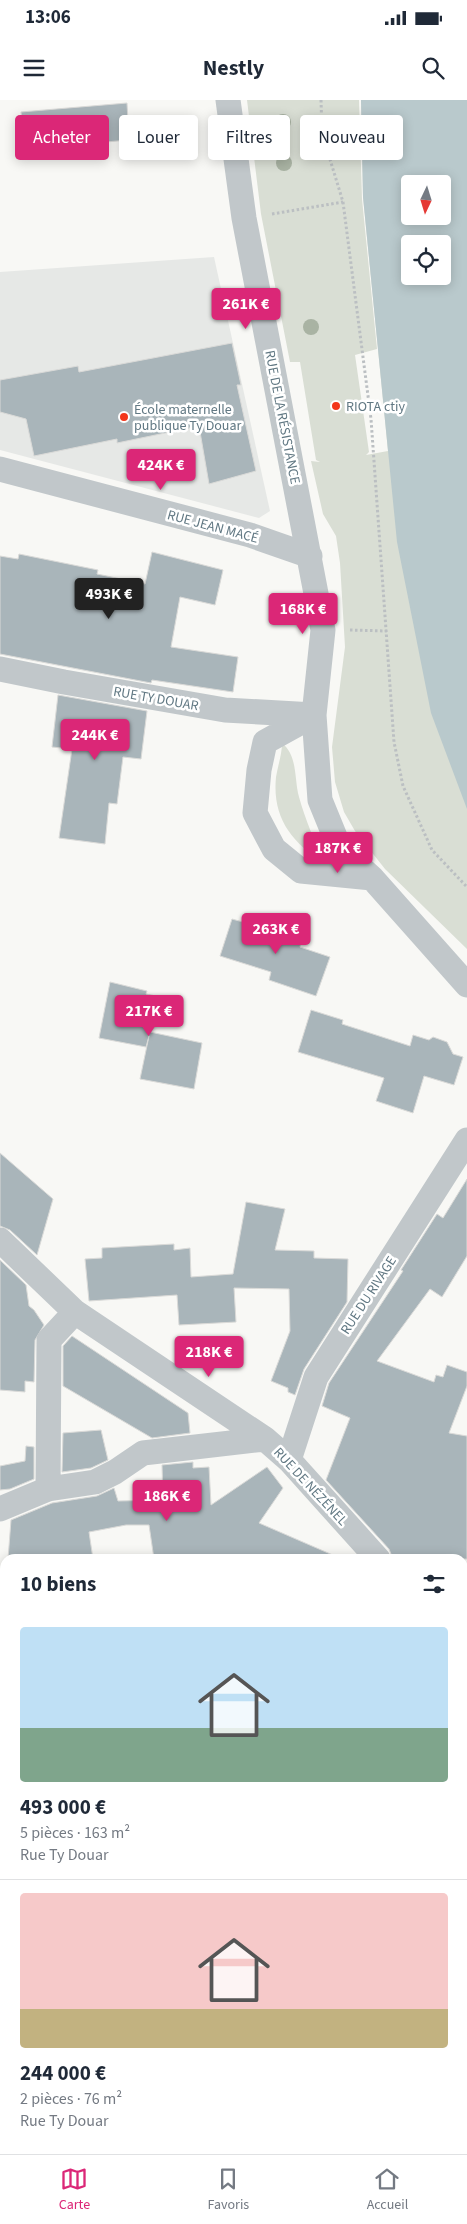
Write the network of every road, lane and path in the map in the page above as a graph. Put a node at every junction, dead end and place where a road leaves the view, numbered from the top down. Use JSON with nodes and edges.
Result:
{"nodes":[{"id":1,"x":228,"y":100,"type":"edge"},
{"id":2,"x":321,"y":100,"type":"edge"},
{"id":3,"x":343,"y":202,"type":"junction"},
{"id":4,"x":244,"y":218,"type":"junction"},
{"id":5,"x":0,"y":469,"type":"edge"},
{"id":6,"x":310,"y":556,"type":"junction"},
{"id":7,"x":323,"y":630,"type":"junction"},
{"id":8,"x":386,"y":631,"type":"junction"},
{"id":9,"x":0,"y":669,"type":"edge"},
{"id":10,"x":314,"y":715,"type":"junction"},
{"id":11,"x":372,"y":878,"type":"junction"},
{"id":12,"x":467,"y":887,"type":"edge"},
{"id":13,"x":467,"y":985,"type":"edge"},
{"id":14,"x":467,"y":1140,"type":"edge"},
{"id":15,"x":0,"y":1240,"type":"edge"},
{"id":16,"x":75,"y":1312,"type":"junction"},
{"id":17,"x":265,"y":1440,"type":"junction"},
{"id":18,"x":288,"y":1460,"type":"junction"},
{"id":19,"x":48,"y":1489,"type":"junction"},
{"id":20,"x":0,"y":1509,"type":"edge"},
{"id":21,"x":373,"y":1554,"type":"edge"}],
"edges":[{"from":1,"to":4,"type":"street","name":"RUE DE LA RÉSISTANCE"},
{"from":2,"to":3,"type":"path"},
{"from":3,"to":4,"type":"path"},
{"from":3,"to":8,"type":"path"},
{"from":4,"to":6,"type":"street","name":"RUE DE LA RÉSISTANCE"},
{"from":5,"to":6,"type":"street","name":"RUE JEAN MACÉ"},
{"from":6,"to":7,"type":"street"},
{"from":7,"to":8,"type":"path"},
{"from":7,"to":10,"type":"street"},
{"from":8,"to":12,"type":"path"},
{"from":9,"to":10,"type":"street","name":"RUE TY DOUAR"},
{"from":10,"to":11,"type":"street"},
{"from":10,"to":11,"type":"street"},
{"from":11,"to":13,"type":"street"},
{"from":14,"to":18,"type":"street","name":"RUE DU RIVAGE"},
{"from":15,"to":16,"type":"street","name":"RUE DE NÉZÉNEL"},
{"from":16,"to":17,"type":"street","name":"RUE DE NÉZÉNEL"},
{"from":16,"to":19,"type":"street"},
{"from":17,"to":18,"type":"street","name":"RUE DE NÉZÉNEL"},
{"from":17,"to":19,"type":"street"},
{"from":18,"to":21,"type":"street","name":"RUE DE NÉZÉNEL"},
{"from":19,"to":20,"type":"street"}]}
